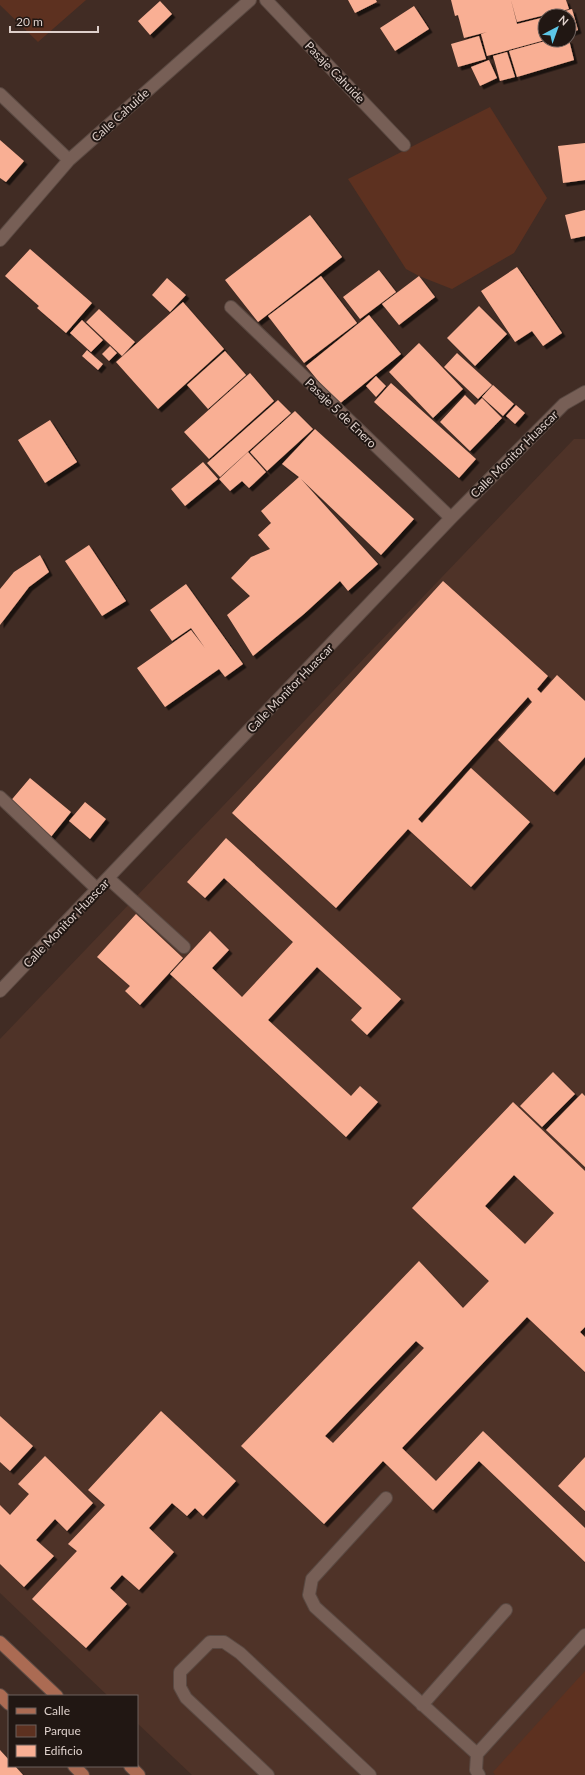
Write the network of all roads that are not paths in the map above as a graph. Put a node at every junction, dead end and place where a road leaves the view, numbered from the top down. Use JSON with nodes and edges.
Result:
{"nodes":[{"id":1,"x":250,"y":0,"type":"edge"},
{"id":2,"x":266,"y":0,"type":"edge"},
{"id":3,"x":0,"y":94,"type":"edge"},
{"id":4,"x":404,"y":145,"type":"dead end"},
{"id":5,"x":69,"y":160,"type":"junction"},
{"id":6,"x":0,"y":240,"type":"edge"},
{"id":7,"x":231,"y":307,"type":"dead end"},
{"id":8,"x":585,"y":392,"type":"edge"},
{"id":9,"x":451,"y":518,"type":"junction"},
{"id":10,"x":0,"y":797,"type":"edge"},
{"id":11,"x":108,"y":879,"type":"junction"},
{"id":12,"x":98,"y":890,"type":"junction"},
{"id":13,"x":184,"y":946,"type":"dead end"},
{"id":14,"x":0,"y":991,"type":"edge"},
{"id":15,"x":386,"y":1498,"type":"dead end"},
{"id":16,"x":506,"y":1610,"type":"dead end"},
{"id":17,"x":585,"y":1635,"type":"edge"},
{"id":18,"x":2,"y":1647,"type":"edge"},
{"id":19,"x":0,"y":1695,"type":"edge"},
{"id":20,"x":56,"y":1695,"type":"edge"},
{"id":21,"x":8,"y":1703,"type":"edge"},
{"id":22,"x":422,"y":1705,"type":"junction"},
{"id":23,"x":477,"y":1754,"type":"junction"},
{"id":24,"x":75,"y":1767,"type":"edge"},
{"id":25,"x":131,"y":1767,"type":"edge"},
{"id":26,"x":83,"y":1775,"type":"edge"},
{"id":27,"x":139,"y":1775,"type":"edge"},
{"id":28,"x":268,"y":1775,"type":"edge"},
{"id":29,"x":370,"y":1775,"type":"edge"},
{"id":30,"x":479,"y":1775,"type":"edge"}],
"edges":[{"from":1,"to":5,"type":"street","name":"Calle Cahuide"},
{"from":2,"to":4,"type":"street","name":"Pasaje Cahuide"},
{"from":3,"to":5,"type":"street"},
{"from":5,"to":6,"type":"street","name":"Calle Cahuide"},
{"from":7,"to":9,"type":"street","name":"Pasaje 5 de Enero"},
{"from":8,"to":9,"type":"street","name":"Calle Monitor Huascar"},
{"from":9,"to":11,"type":"street","name":"Calle Monitor Huascar"},
{"from":10,"to":12,"type":"street"},
{"from":11,"to":12,"type":"street","name":"Calle Monitor Huascar"},
{"from":11,"to":13,"type":"street"},
{"from":12,"to":14,"type":"street","name":"Calle Monitor Huascar"},
{"from":15,"to":22,"type":"street"},
{"from":16,"to":22,"type":"street"},
{"from":17,"to":23,"type":"street"},
{"from":18,"to":20,"type":"main road"},
{"from":19,"to":21,"type":"main road"},
{"from":22,"to":23,"type":"street"},
{"from":23,"to":30,"type":"street"},
{"from":24,"to":26,"type":"main road"},
{"from":25,"to":27,"type":"main road"},
{"from":28,"to":29,"type":"street"}]}
